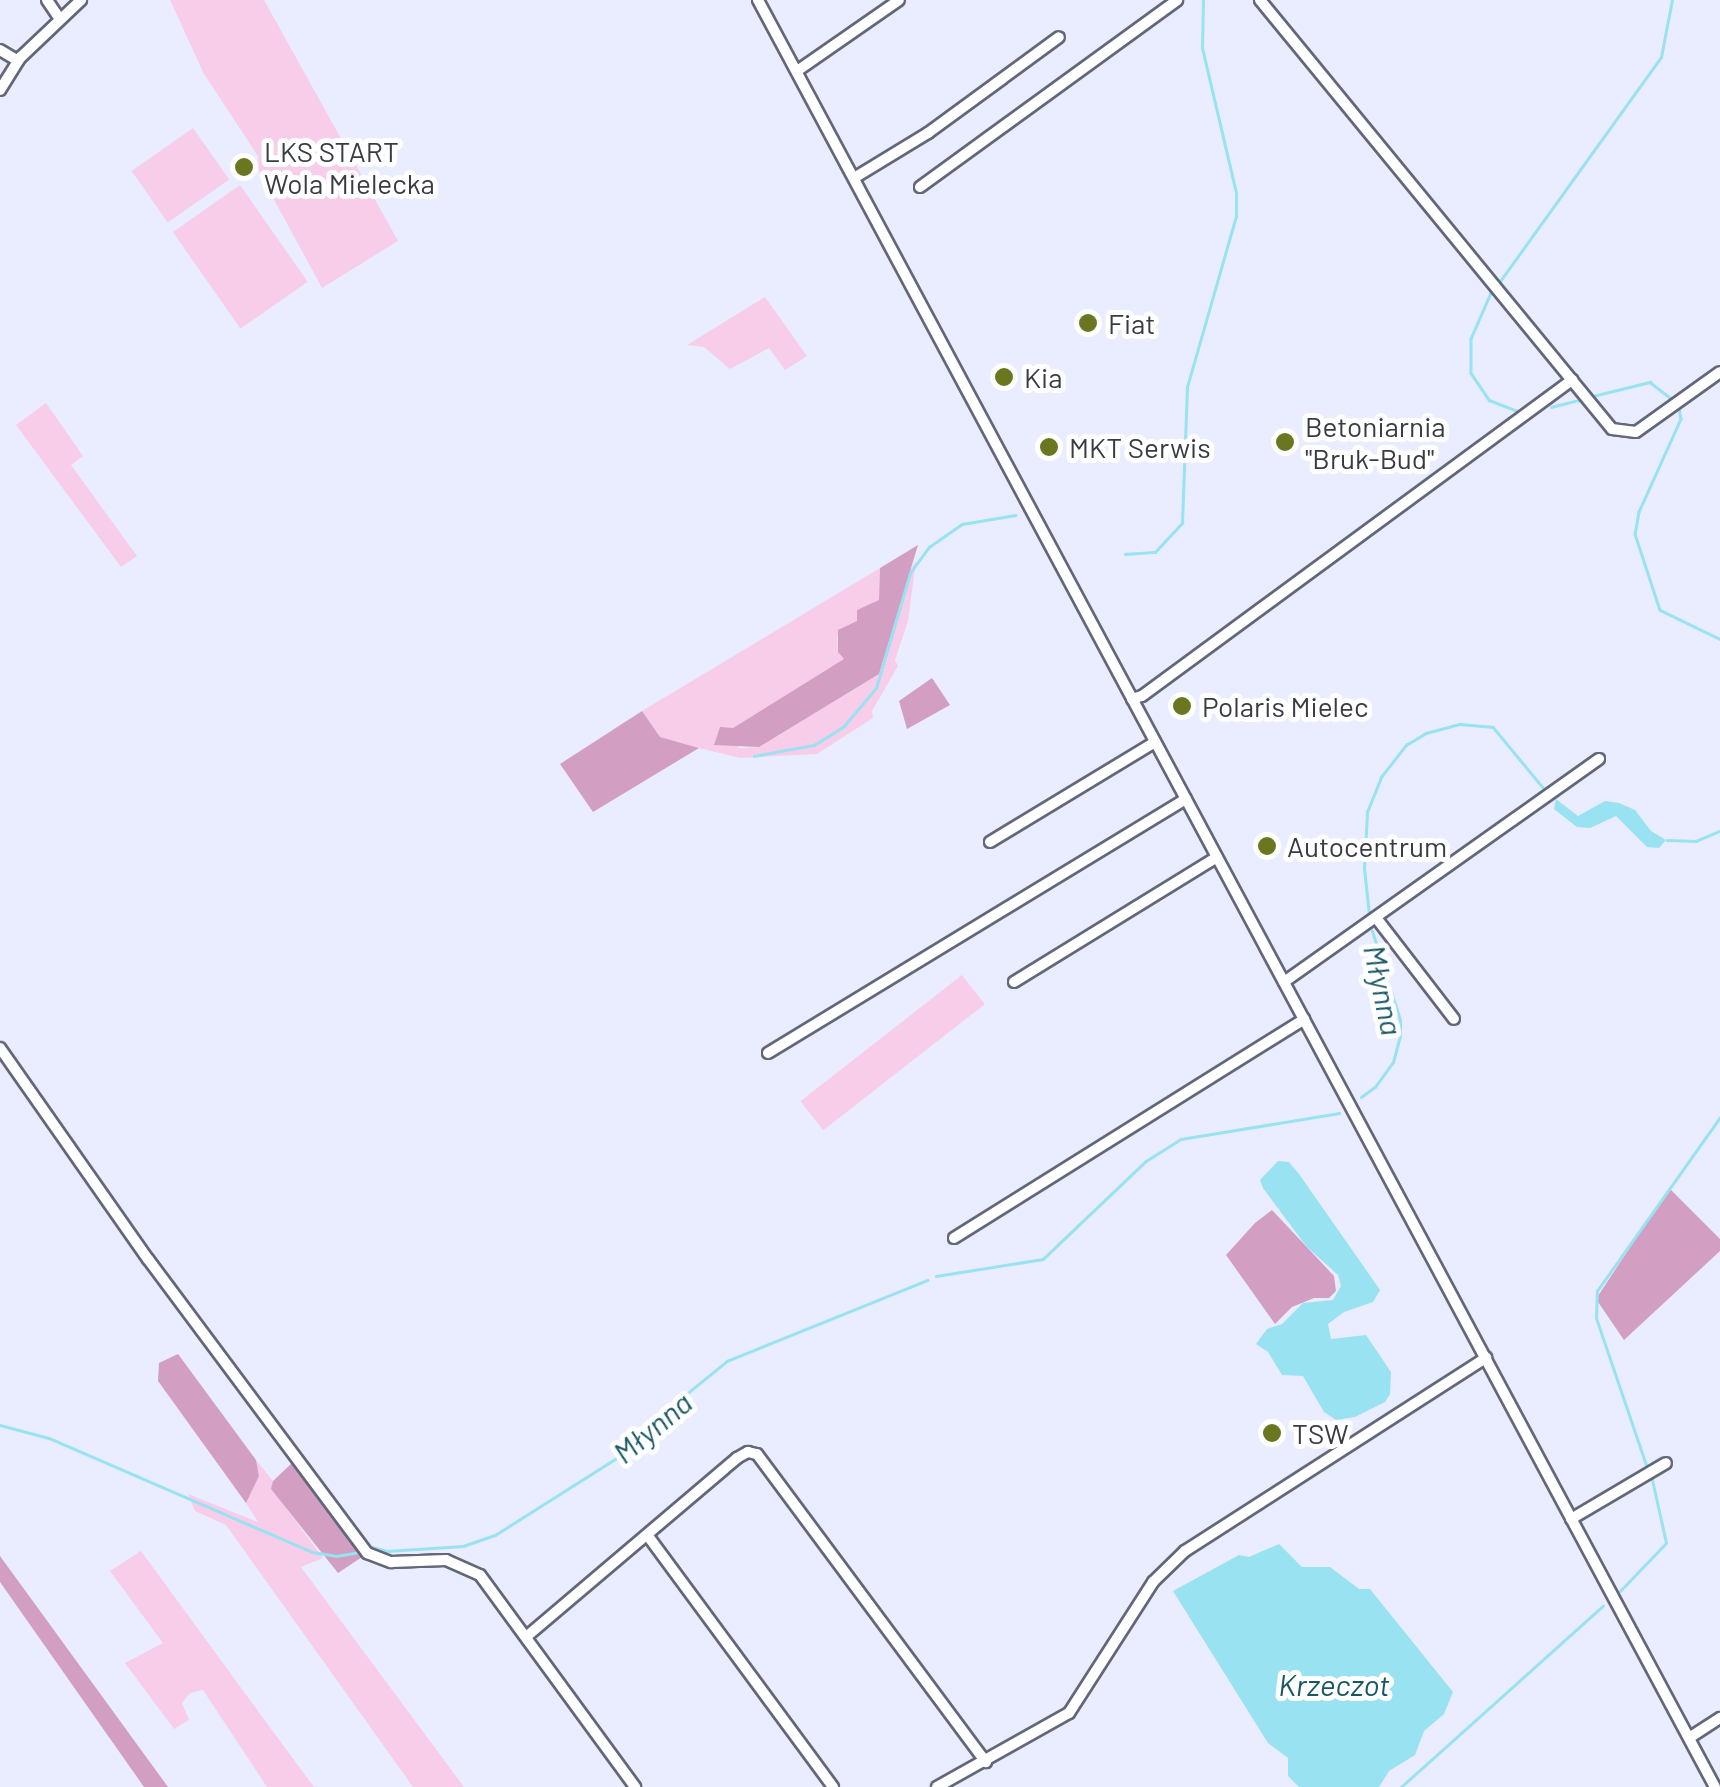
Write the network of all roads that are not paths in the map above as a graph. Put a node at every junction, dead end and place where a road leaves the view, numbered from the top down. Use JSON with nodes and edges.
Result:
{"nodes":[{"id":1,"x":47,"y":0,"type":"edge"},
{"id":2,"x":81,"y":0,"type":"edge"},
{"id":3,"x":758,"y":0,"type":"edge"},
{"id":4,"x":899,"y":0,"type":"edge"},
{"id":5,"x":1178,"y":0,"type":"edge"},
{"id":6,"x":1260,"y":0,"type":"edge"},
{"id":7,"x":58,"y":18,"type":"junction"},
{"id":8,"x":1059,"y":36,"type":"dead end"},
{"id":9,"x":0,"y":50,"type":"edge"},
{"id":10,"x":18,"y":60,"type":"junction"},
{"id":11,"x":797,"y":71,"type":"junction"},
{"id":12,"x":0,"y":90,"type":"edge"},
{"id":13,"x":854,"y":178,"type":"junction"},
{"id":14,"x":920,"y":186,"type":"dead end"},
{"id":15,"x":1720,"y":372,"type":"edge"},
{"id":16,"x":1572,"y":380,"type":"junction"},
{"id":17,"x":1132,"y":699,"type":"junction"},
{"id":18,"x":1155,"y":742,"type":"junction"},
{"id":19,"x":1599,"y":759,"type":"dead end"},
{"id":20,"x":1186,"y":800,"type":"junction"},
{"id":21,"x":990,"y":842,"type":"dead end"},
{"id":22,"x":1216,"y":857,"type":"junction"},
{"id":23,"x":1377,"y":919,"type":"junction"},
{"id":24,"x":1014,"y":982,"type":"dead end"},
{"id":25,"x":1284,"y":982,"type":"junction"},
{"id":26,"x":1304,"y":1019,"type":"junction"},
{"id":27,"x":1454,"y":1019,"type":"dead end"},
{"id":28,"x":0,"y":1048,"type":"edge"},
{"id":29,"x":768,"y":1053,"type":"dead end"},
{"id":30,"x":954,"y":1238,"type":"dead end"},
{"id":31,"x":1486,"y":1358,"type":"junction"},
{"id":32,"x":1666,"y":1463,"type":"dead end"},
{"id":33,"x":1571,"y":1519,"type":"junction"},
{"id":34,"x":648,"y":1536,"type":"junction"},
{"id":35,"x":1639,"y":1613,"type":"dead end"},
{"id":36,"x":1627,"y":1623,"type":"junction"},
{"id":37,"x":526,"y":1637,"type":"junction"},
{"id":38,"x":1720,"y":1718,"type":"edge"},
{"id":39,"x":1689,"y":1738,"type":"junction"},
{"id":40,"x":986,"y":1762,"type":"junction"},
{"id":41,"x":635,"y":1787,"type":"edge"},
{"id":42,"x":833,"y":1787,"type":"edge"},
{"id":43,"x":938,"y":1787,"type":"edge"},
{"id":44,"x":1715,"y":1787,"type":"edge"}],
"edges":[{"from":1,"to":7,"type":"street"},
{"from":2,"to":7,"type":"street"},
{"from":3,"to":11,"type":"street"},
{"from":4,"to":11,"type":"street"},
{"from":5,"to":14,"type":"street"},
{"from":6,"to":16,"type":"street"},
{"from":7,"to":10,"type":"street"},
{"from":8,"to":13,"type":"street"},
{"from":9,"to":10,"type":"street"},
{"from":10,"to":12,"type":"street"},
{"from":11,"to":13,"type":"street"},
{"from":13,"to":17,"type":"street"},
{"from":15,"to":16,"type":"street"},
{"from":16,"to":17,"type":"street"},
{"from":17,"to":18,"type":"street"},
{"from":18,"to":20,"type":"street"},
{"from":18,"to":21,"type":"street"},
{"from":19,"to":23,"type":"street"},
{"from":20,"to":22,"type":"street"},
{"from":20,"to":29,"type":"street"},
{"from":22,"to":24,"type":"street"},
{"from":22,"to":25,"type":"street"},
{"from":23,"to":25,"type":"street"},
{"from":23,"to":27,"type":"street"},
{"from":25,"to":26,"type":"street"},
{"from":26,"to":30,"type":"street"},
{"from":26,"to":31,"type":"street"},
{"from":28,"to":37,"type":"street"},
{"from":31,"to":33,"type":"street"},
{"from":31,"to":40,"type":"street"},
{"from":32,"to":33,"type":"street"},
{"from":33,"to":36,"type":"street"},
{"from":34,"to":37,"type":"street"},
{"from":34,"to":40,"type":"street"},
{"from":34,"to":42,"type":"street"},
{"from":35,"to":36,"type":"street"},
{"from":36,"to":39,"type":"street"},
{"from":37,"to":41,"type":"street"},
{"from":38,"to":39,"type":"street"},
{"from":39,"to":44,"type":"street"},
{"from":40,"to":43,"type":"street"}]}
